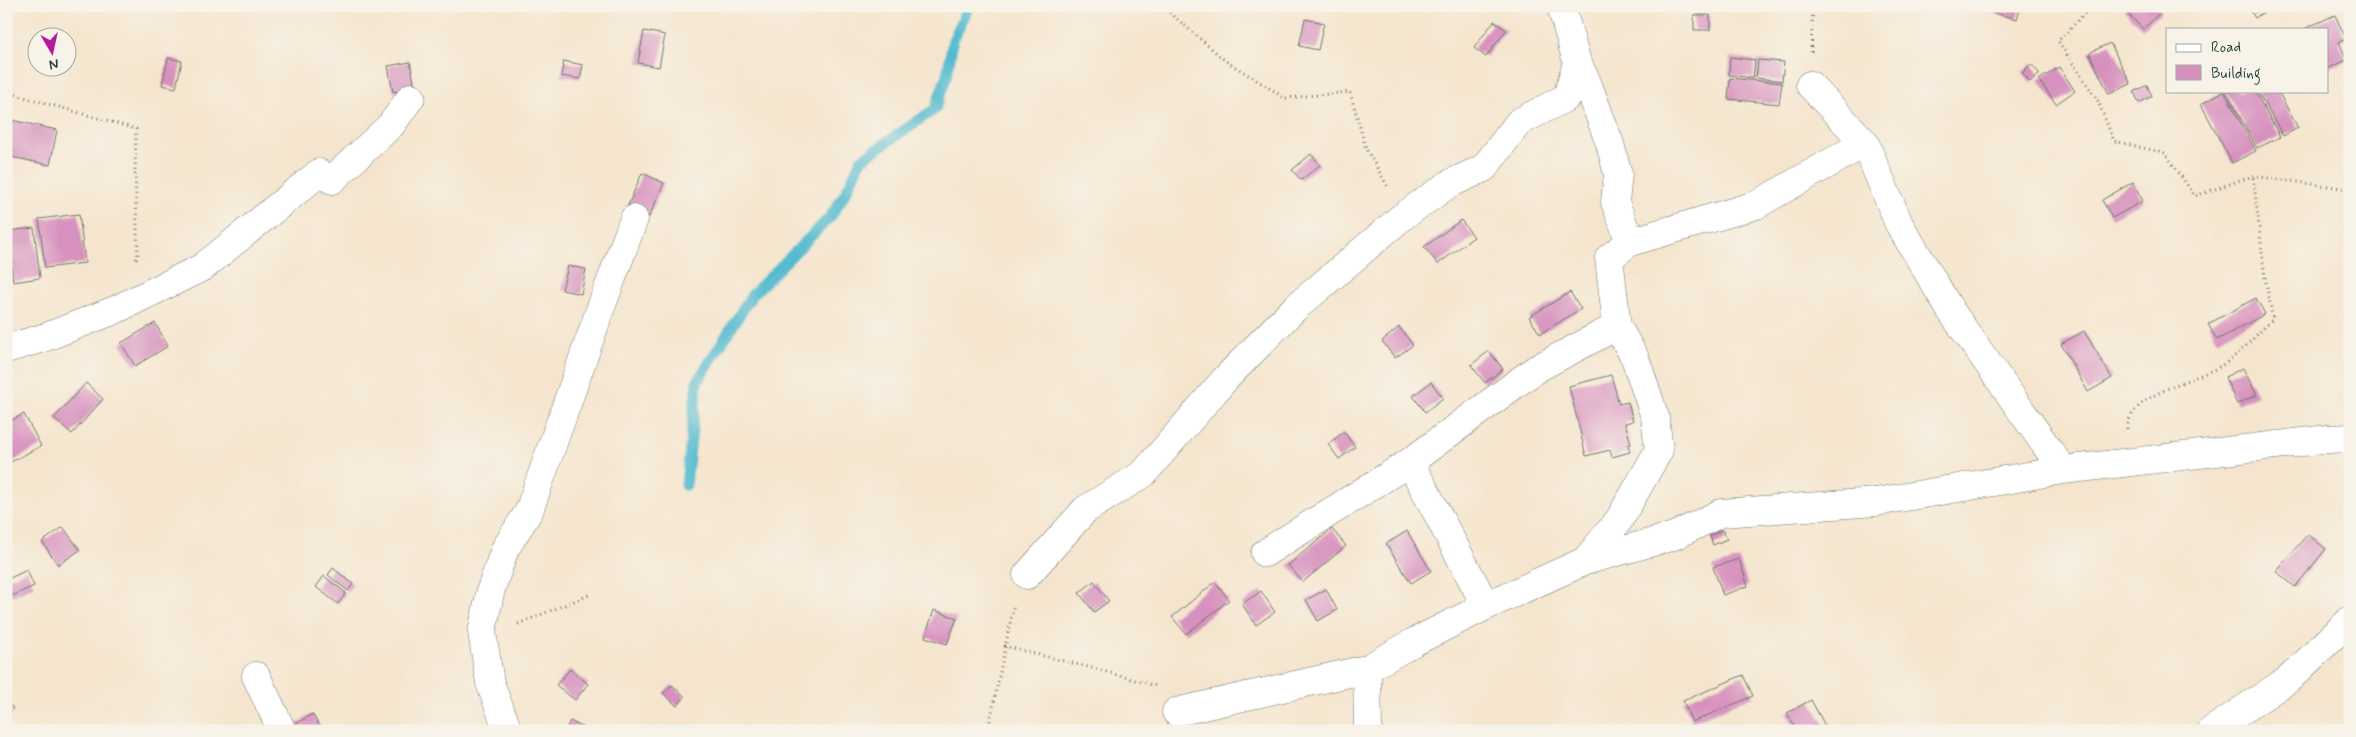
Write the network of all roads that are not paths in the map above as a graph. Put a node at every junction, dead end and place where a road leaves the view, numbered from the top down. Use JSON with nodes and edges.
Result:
{"nodes":[{"id":1,"x":1560,"y":6,"type":"edge"},
{"id":2,"x":1576,"y":62,"type":"junction"},
{"id":3,"x":1810,"y":85,"type":"road end"},
{"id":4,"x":411,"y":97,"type":"dead end"},
{"id":5,"x":1865,"y":143,"type":"junction"},
{"id":6,"x":634,"y":219,"type":"dead end"},
{"id":7,"x":1630,"y":242,"type":"junction"},
{"id":8,"x":1617,"y":326,"type":"junction"},
{"id":9,"x":6,"y":349,"type":"edge"},
{"id":10,"x":2350,"y":438,"type":"edge"},
{"id":11,"x":1410,"y":462,"type":"junction"},
{"id":12,"x":2063,"y":470,"type":"junction"},
{"id":13,"x":1265,"y":554,"type":"dead end"},
{"id":14,"x":1584,"y":561,"type":"junction"},
{"id":15,"x":1027,"y":574,"type":"road end"},
{"id":16,"x":1486,"y":606,"type":"junction"},
{"id":17,"x":2350,"y":620,"type":"edge"},
{"id":18,"x":1368,"y":669,"type":"junction"},
{"id":19,"x":256,"y":676,"type":"dead end"},
{"id":20,"x":1176,"y":712,"type":"road end"},
{"id":21,"x":282,"y":731,"type":"edge"},
{"id":22,"x":508,"y":731,"type":"edge"},
{"id":23,"x":1368,"y":731,"type":"edge"},
{"id":24,"x":2211,"y":731,"type":"edge"}],
"edges":[{"from":1,"to":2,"type":"street"},
{"from":2,"to":7,"type":"street"},
{"from":2,"to":15,"type":"street"},
{"from":3,"to":5,"type":"street"},
{"from":4,"to":9,"type":"street"},
{"from":5,"to":7,"type":"street"},
{"from":5,"to":12,"type":"street"},
{"from":6,"to":22,"type":"street"},
{"from":7,"to":8,"type":"street"},
{"from":8,"to":11,"type":"street"},
{"from":8,"to":14,"type":"street"},
{"from":10,"to":12,"type":"street"},
{"from":11,"to":13,"type":"street"},
{"from":11,"to":16,"type":"street"},
{"from":12,"to":14,"type":"street"},
{"from":14,"to":16,"type":"street"},
{"from":16,"to":18,"type":"street"},
{"from":17,"to":24,"type":"street"},
{"from":18,"to":20,"type":"street"},
{"from":18,"to":23,"type":"street"},
{"from":19,"to":21,"type":"street"}]}
